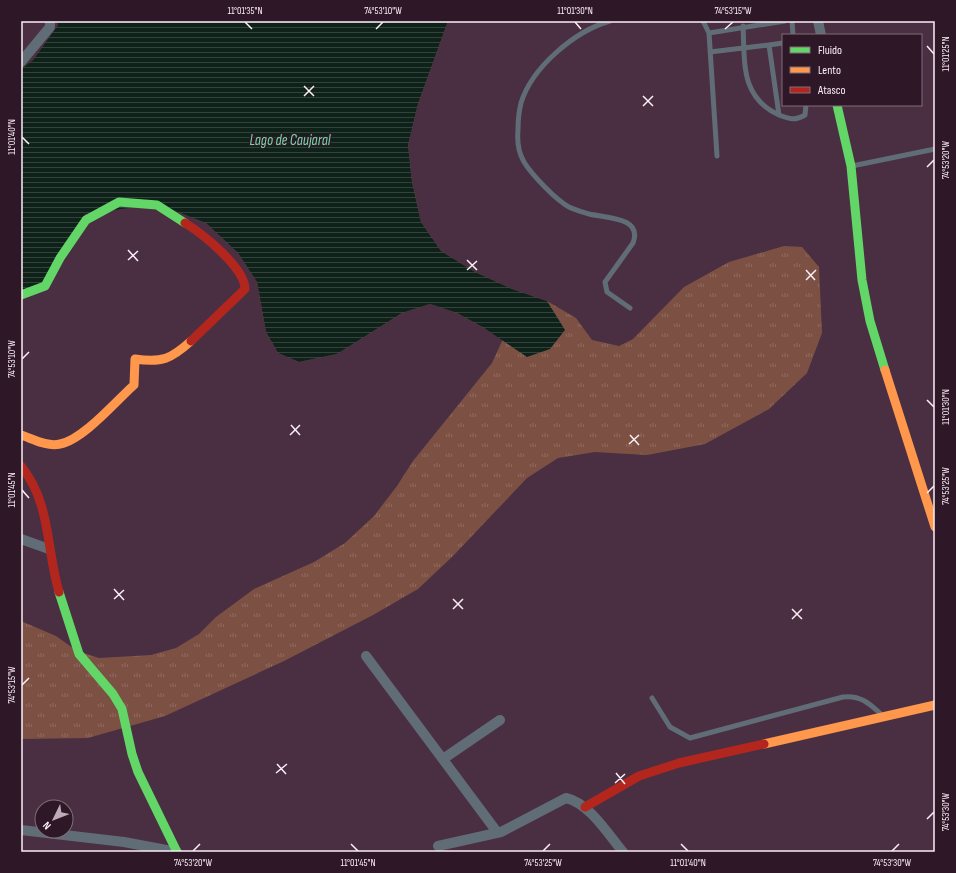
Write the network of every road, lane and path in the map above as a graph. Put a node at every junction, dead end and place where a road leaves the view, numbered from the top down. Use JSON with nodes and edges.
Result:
{"nodes":[{"id":1,"x":50,"y":21,"type":"edge"},
{"id":2,"x":610,"y":21,"type":"edge"},
{"id":3,"x":703,"y":21,"type":"edge"},
{"id":4,"x":785,"y":21,"type":"edge"},
{"id":5,"x":792,"y":21,"type":"edge"},
{"id":6,"x":818,"y":21,"type":"edge"},
{"id":7,"x":743,"y":26,"type":"junction"},
{"id":8,"x":708,"y":33,"type":"junction"},
{"id":9,"x":793,"y":34,"type":"edge"},
{"id":10,"x":821,"y":34,"type":"edge"},
{"id":11,"x":782,"y":43,"type":"edge"},
{"id":12,"x":769,"y":45,"type":"junction"},
{"id":13,"x":744,"y":48,"type":"junction"},
{"id":14,"x":710,"y":52,"type":"junction"},
{"id":15,"x":21,"y":62,"type":"edge"},
{"id":16,"x":806,"y":106,"type":"edge"},
{"id":17,"x":837,"y":106,"type":"edge"},
{"id":18,"x":779,"y":115,"type":"junction"},
{"id":19,"x":935,"y":149,"type":"edge"},
{"id":20,"x":718,"y":156,"type":"dead end"},
{"id":21,"x":851,"y":166,"type":"junction"},
{"id":22,"x":21,"y":294,"type":"edge"},
{"id":23,"x":630,"y":308,"type":"dead end"},
{"id":24,"x":21,"y":435,"type":"edge"},
{"id":25,"x":21,"y":466,"type":"edge"},
{"id":26,"x":935,"y":527,"type":"edge"},
{"id":27,"x":21,"y":539,"type":"edge"},
{"id":28,"x":49,"y":549,"type":"junction"},
{"id":29,"x":366,"y":656,"type":"dead end"},
{"id":30,"x":652,"y":698,"type":"dead end"},
{"id":31,"x":935,"y":706,"type":"edge"},
{"id":32,"x":884,"y":717,"type":"junction"},
{"id":33,"x":500,"y":720,"type":"dead end"},
{"id":34,"x":443,"y":760,"type":"junction"},
{"id":35,"x":584,"y":807,"type":"junction"},
{"id":36,"x":21,"y":830,"type":"edge"},
{"id":37,"x":497,"y":832,"type":"junction"},
{"id":38,"x":438,"y":846,"type":"dead end"},
{"id":39,"x":177,"y":852,"type":"edge"},
{"id":40,"x":623,"y":852,"type":"edge"}],
"edges":[{"from":1,"to":15,"type":"street"},
{"from":2,"to":23,"type":"lane"},
{"from":3,"to":8,"type":"lane"},
{"from":4,"to":7,"type":"lane"},
{"from":5,"to":9,"type":"lane"},
{"from":6,"to":10,"type":"street"},
{"from":7,"to":8,"type":"lane"},
{"from":7,"to":13,"type":"lane"},
{"from":8,"to":14,"type":"lane"},
{"from":11,"to":12,"type":"lane"},
{"from":12,"to":13,"type":"lane"},
{"from":12,"to":18,"type":"lane"},
{"from":13,"to":14,"type":"lane"},
{"from":13,"to":18,"type":"lane"},
{"from":14,"to":20,"type":"lane"},
{"from":16,"to":18,"type":"lane"},
{"from":17,"to":21,"type":"street"},
{"from":19,"to":21,"type":"lane"},
{"from":21,"to":26,"type":"street"},
{"from":22,"to":24,"type":"street"},
{"from":25,"to":28,"type":"street"},
{"from":27,"to":28,"type":"street"},
{"from":28,"to":39,"type":"street"},
{"from":29,"to":34,"type":"street"},
{"from":30,"to":32,"type":"lane"},
{"from":31,"to":32,"type":"street"},
{"from":32,"to":35,"type":"street"},
{"from":33,"to":34,"type":"street"},
{"from":34,"to":37,"type":"street"},
{"from":35,"to":37,"type":"street"},
{"from":35,"to":40,"type":"street"},
{"from":36,"to":39,"type":"street"},
{"from":37,"to":38,"type":"street"}]}
